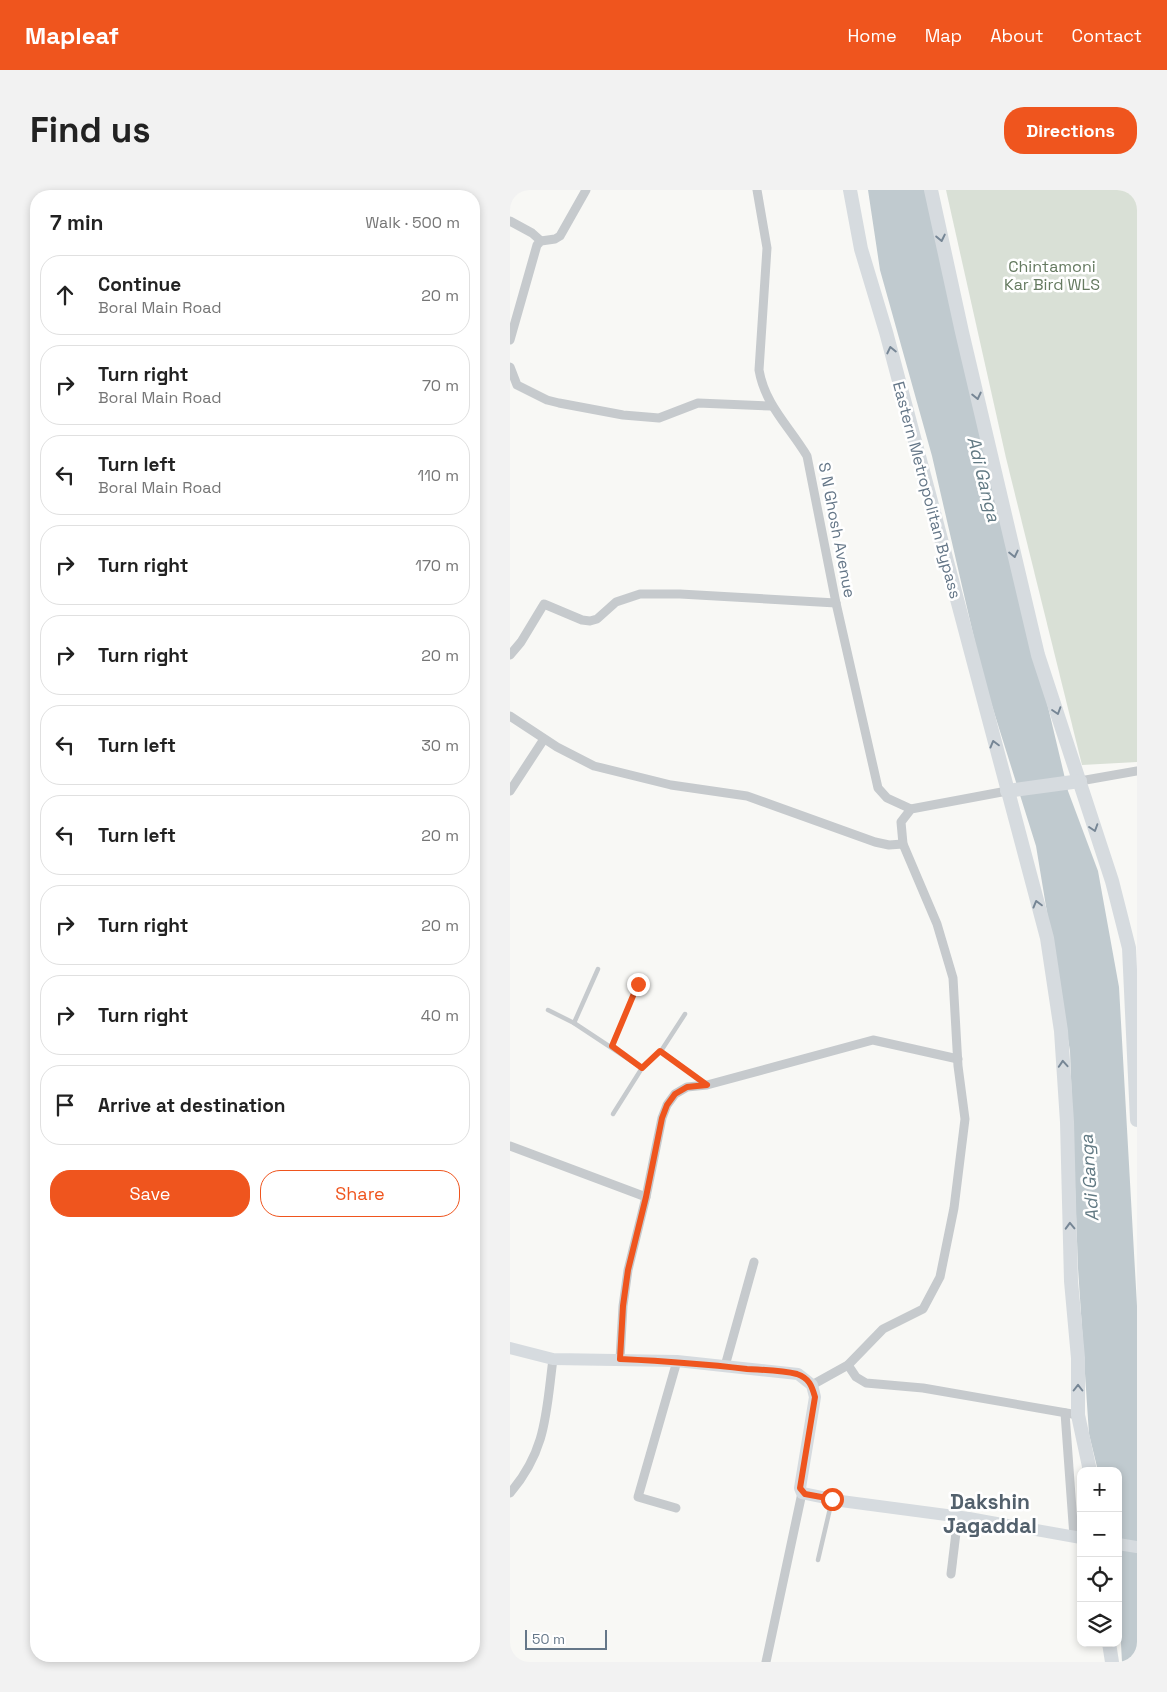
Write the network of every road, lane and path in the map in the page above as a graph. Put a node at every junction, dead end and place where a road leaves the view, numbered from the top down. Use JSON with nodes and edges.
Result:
{"nodes":[{"id":1,"x":586,"y":190,"type":"edge"},
{"id":2,"x":757,"y":190,"type":"edge"},
{"id":3,"x":850,"y":190,"type":"edge"},
{"id":4,"x":931,"y":190,"type":"edge"},
{"id":5,"x":510,"y":221,"type":"edge"},
{"id":6,"x":541,"y":241,"type":"junction"},
{"id":7,"x":510,"y":340,"type":"edge"},
{"id":8,"x":510,"y":367,"type":"edge"},
{"id":9,"x":771,"y":406,"type":"junction"},
{"id":10,"x":836,"y":603,"type":"junction"},
{"id":11,"x":510,"y":655,"type":"edge"},
{"id":12,"x":510,"y":716,"type":"edge"},
{"id":13,"x":544,"y":739,"type":"junction"},
{"id":14,"x":1137,"y":772,"type":"edge"},
{"id":15,"x":1080,"y":781,"type":"junction"},
{"id":16,"x":510,"y":791,"type":"edge"},
{"id":17,"x":1007,"y":791,"type":"junction"},
{"id":18,"x":911,"y":809,"type":"junction"},
{"id":19,"x":903,"y":844,"type":"junction"},
{"id":20,"x":598,"y":969,"type":"dead end"},
{"id":21,"x":638,"y":984,"type":"dead end"},
{"id":22,"x":548,"y":1010,"type":"dead end"},
{"id":23,"x":685,"y":1014,"type":"dead end"},
{"id":24,"x":574,"y":1023,"type":"junction"},
{"id":25,"x":612,"y":1046,"type":"junction"},
{"id":26,"x":660,"y":1051,"type":"junction"},
{"id":27,"x":958,"y":1059,"type":"junction"},
{"id":28,"x":642,"y":1068,"type":"junction"},
{"id":29,"x":707,"y":1085,"type":"junction"},
{"id":30,"x":612,"y":1114,"type":"dead end"},
{"id":31,"x":1137,"y":1120,"type":"edge"},
{"id":32,"x":510,"y":1146,"type":"edge"},
{"id":33,"x":646,"y":1197,"type":"junction"},
{"id":34,"x":754,"y":1262,"type":"dead end"},
{"id":35,"x":510,"y":1348,"type":"edge"},
{"id":36,"x":553,"y":1359,"type":"junction"},
{"id":37,"x":620,"y":1359,"type":"junction"},
{"id":38,"x":677,"y":1361,"type":"junction"},
{"id":39,"x":848,"y":1365,"type":"junction"},
{"id":40,"x":725,"y":1366,"type":"junction"},
{"id":41,"x":812,"y":1385,"type":"junction"},
{"id":42,"x":1072,"y":1414,"type":"junction"},
{"id":43,"x":1089,"y":1467,"type":"edge"},
{"id":44,"x":510,"y":1493,"type":"edge"},
{"id":45,"x":802,"y":1493,"type":"junction"},
{"id":46,"x":832,"y":1499,"type":"junction"},
{"id":47,"x":676,"y":1508,"type":"dead end"},
{"id":48,"x":958,"y":1516,"type":"junction"},
{"id":49,"x":1077,"y":1517,"type":"edge"},
{"id":50,"x":1077,"y":1538,"type":"edge"},
{"id":51,"x":1122,"y":1545,"type":"edge"},
{"id":52,"x":1137,"y":1547,"type":"edge"},
{"id":53,"x":818,"y":1560,"type":"dead end"},
{"id":54,"x":951,"y":1574,"type":"dead end"},
{"id":55,"x":1110,"y":1647,"type":"edge"},
{"id":56,"x":766,"y":1662,"type":"edge"},
{"id":57,"x":1112,"y":1662,"type":"edge"}],
"edges":[{"from":1,"to":6,"type":"street"},
{"from":2,"to":9,"type":"street","name":"S N Ghosh Avenue"},
{"from":17,"to":3,"type":"main road","name":"Eastern Metropolitan Bypass","one_way":true},
{"from":4,"to":15,"type":"main road","one_way":true},
{"from":5,"to":6,"type":"street"},
{"from":6,"to":7,"type":"street"},
{"from":8,"to":9,"type":"street"},
{"from":9,"to":10,"type":"street","name":"S N Ghosh Avenue"},
{"from":10,"to":11,"type":"street"},
{"from":10,"to":18,"type":"street","name":"S N Ghosh Avenue"},
{"from":12,"to":13,"type":"street"},
{"from":13,"to":16,"type":"street"},
{"from":13,"to":19,"type":"street"},
{"from":14,"to":15,"type":"street"},
{"from":15,"to":17,"type":"main road"},
{"from":15,"to":31,"type":"main road","one_way":true},
{"from":17,"to":18,"type":"street"},
{"from":42,"to":17,"type":"main road","name":"Eastern Metropolitan Bypass","one_way":true},
{"from":18,"to":19,"type":"street"},
{"from":19,"to":27,"type":"street"},
{"from":20,"to":24,"type":"lane"},
{"from":21,"to":25,"type":"lane"},
{"from":22,"to":24,"type":"lane"},
{"from":23,"to":26,"type":"lane"},
{"from":24,"to":25,"type":"lane"},
{"from":25,"to":28,"type":"lane"},
{"from":26,"to":28,"type":"lane"},
{"from":26,"to":29,"type":"lane"},
{"from":27,"to":29,"type":"street"},
{"from":27,"to":39,"type":"street"},
{"from":28,"to":30,"type":"lane"},
{"from":29,"to":33,"type":"street"},
{"from":32,"to":33,"type":"street"},
{"from":33,"to":37,"type":"street"},
{"from":34,"to":40,"type":"street"},
{"from":35,"to":36,"type":"main road"},
{"from":36,"to":37,"type":"main road"},
{"from":36,"to":44,"type":"street"},
{"from":37,"to":38,"type":"main road"},
{"from":38,"to":40,"type":"main road"},
{"from":38,"to":47,"type":"street"},
{"from":39,"to":41,"type":"street"},
{"from":39,"to":42,"type":"street"},
{"from":40,"to":41,"type":"main road"},
{"from":41,"to":45,"type":"main road"},
{"from":42,"to":43,"type":"main road","name":"Eastern Metropolitan Bypass"},
{"from":42,"to":49,"type":"street"},
{"from":45,"to":46,"type":"main road"},
{"from":45,"to":56,"type":"street"},
{"from":46,"to":48,"type":"main road"},
{"from":46,"to":53,"type":"lane"},
{"from":48,"to":50,"type":"main road"},
{"from":48,"to":54,"type":"street"},
{"from":51,"to":52,"type":"main road"},
{"from":55,"to":57,"type":"main road"}]}
